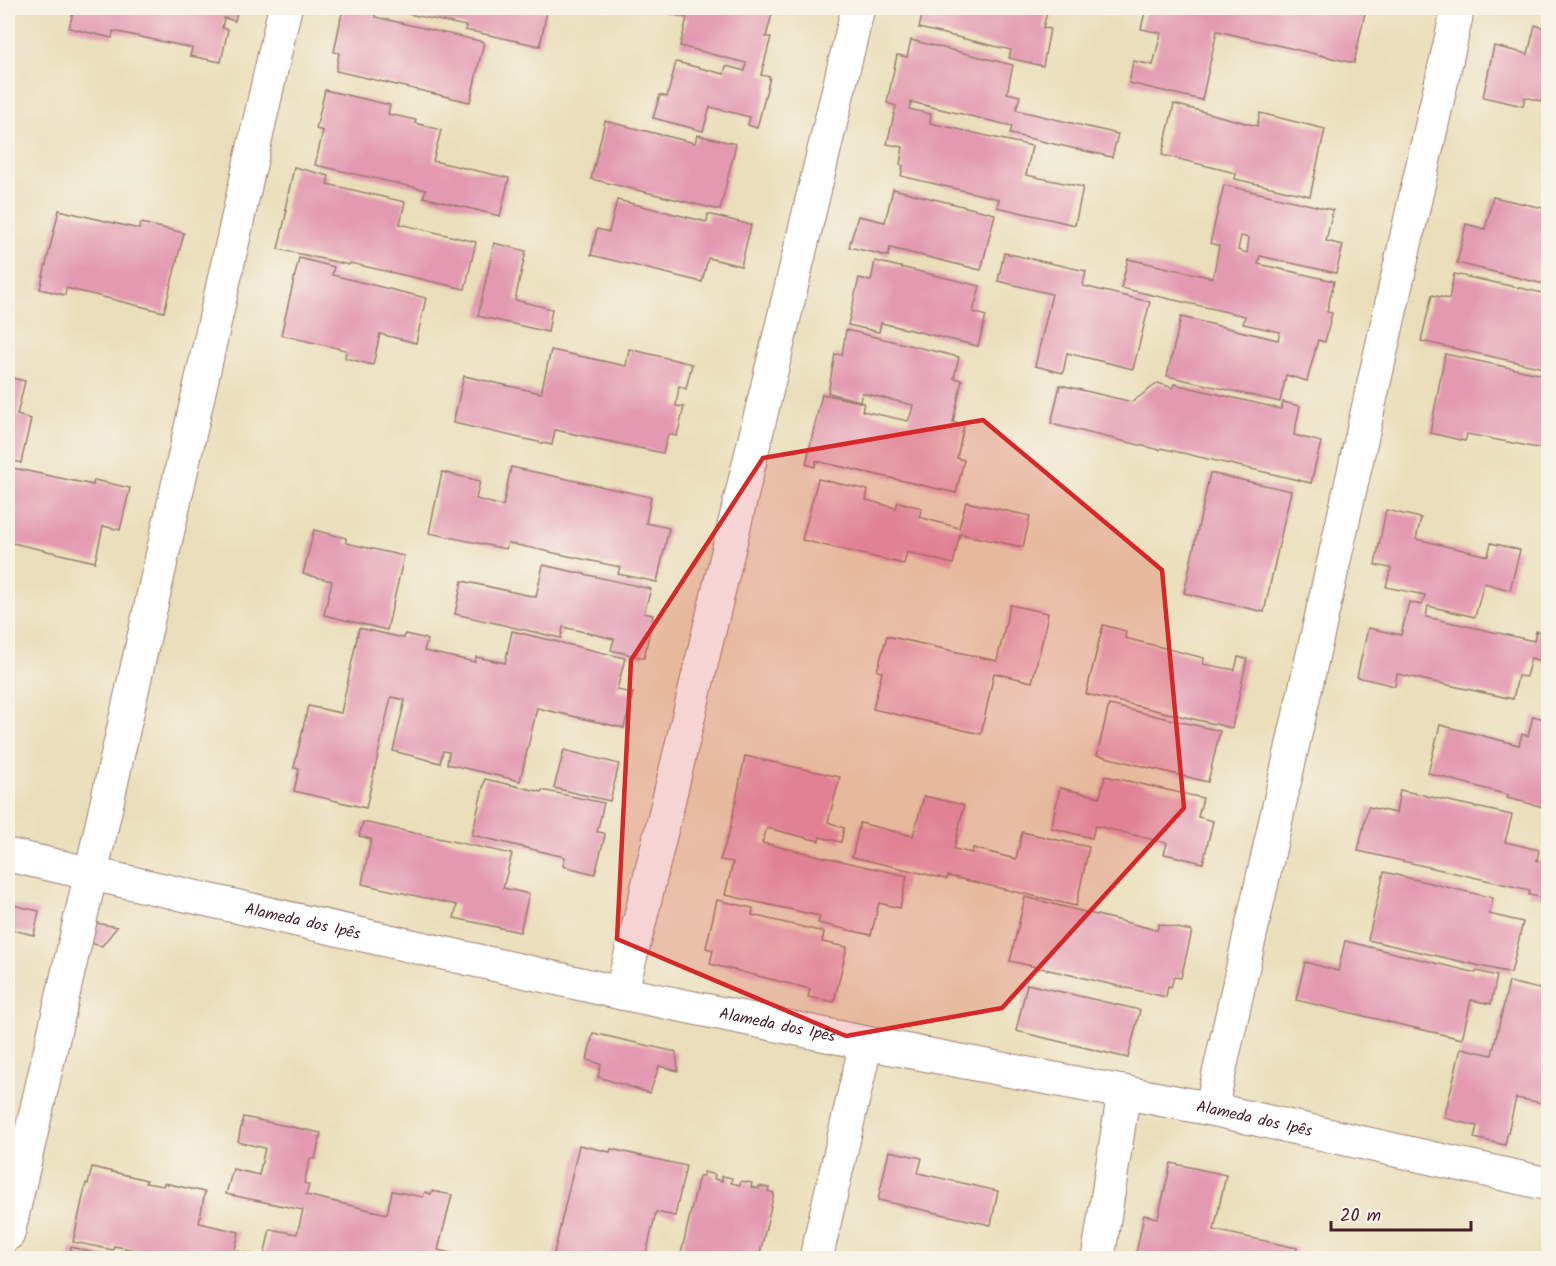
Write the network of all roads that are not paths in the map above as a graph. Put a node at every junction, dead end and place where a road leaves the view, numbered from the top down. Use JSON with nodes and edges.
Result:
{"nodes":[{"id":1,"x":285,"y":8,"type":"edge"},
{"id":2,"x":858,"y":8,"type":"edge"},
{"id":3,"x":1458,"y":8,"type":"edge"},
{"id":4,"x":8,"y":855,"type":"edge"},
{"id":5,"x":91,"y":873,"type":"junction"},
{"id":6,"x":621,"y":993,"type":"junction"},
{"id":7,"x":866,"y":1043,"type":"junction"},
{"id":8,"x":1124,"y":1092,"type":"junction"},
{"id":9,"x":1211,"y":1109,"type":"junction"},
{"id":10,"x":1548,"y":1184,"type":"edge"},
{"id":11,"x":8,"y":1234,"type":"edge"},
{"id":12,"x":816,"y":1258,"type":"edge"},
{"id":13,"x":1098,"y":1258,"type":"edge"}],
"edges":[{"from":1,"to":5,"type":"street"},
{"from":2,"to":6,"type":"street"},
{"from":3,"to":9,"type":"street"},
{"from":4,"to":5,"type":"street","name":"Alameda dos Ipês"},
{"from":5,"to":6,"type":"street","name":"Alameda dos Ipês"},
{"from":5,"to":11,"type":"street"},
{"from":6,"to":7,"type":"street","name":"Alameda dos Ipês"},
{"from":7,"to":8,"type":"street","name":"Alameda dos Ipês"},
{"from":7,"to":12,"type":"street"},
{"from":8,"to":9,"type":"street","name":"Alameda dos Ipês"},
{"from":8,"to":13,"type":"street"},
{"from":9,"to":10,"type":"street","name":"Alameda dos Ipês"}]}
